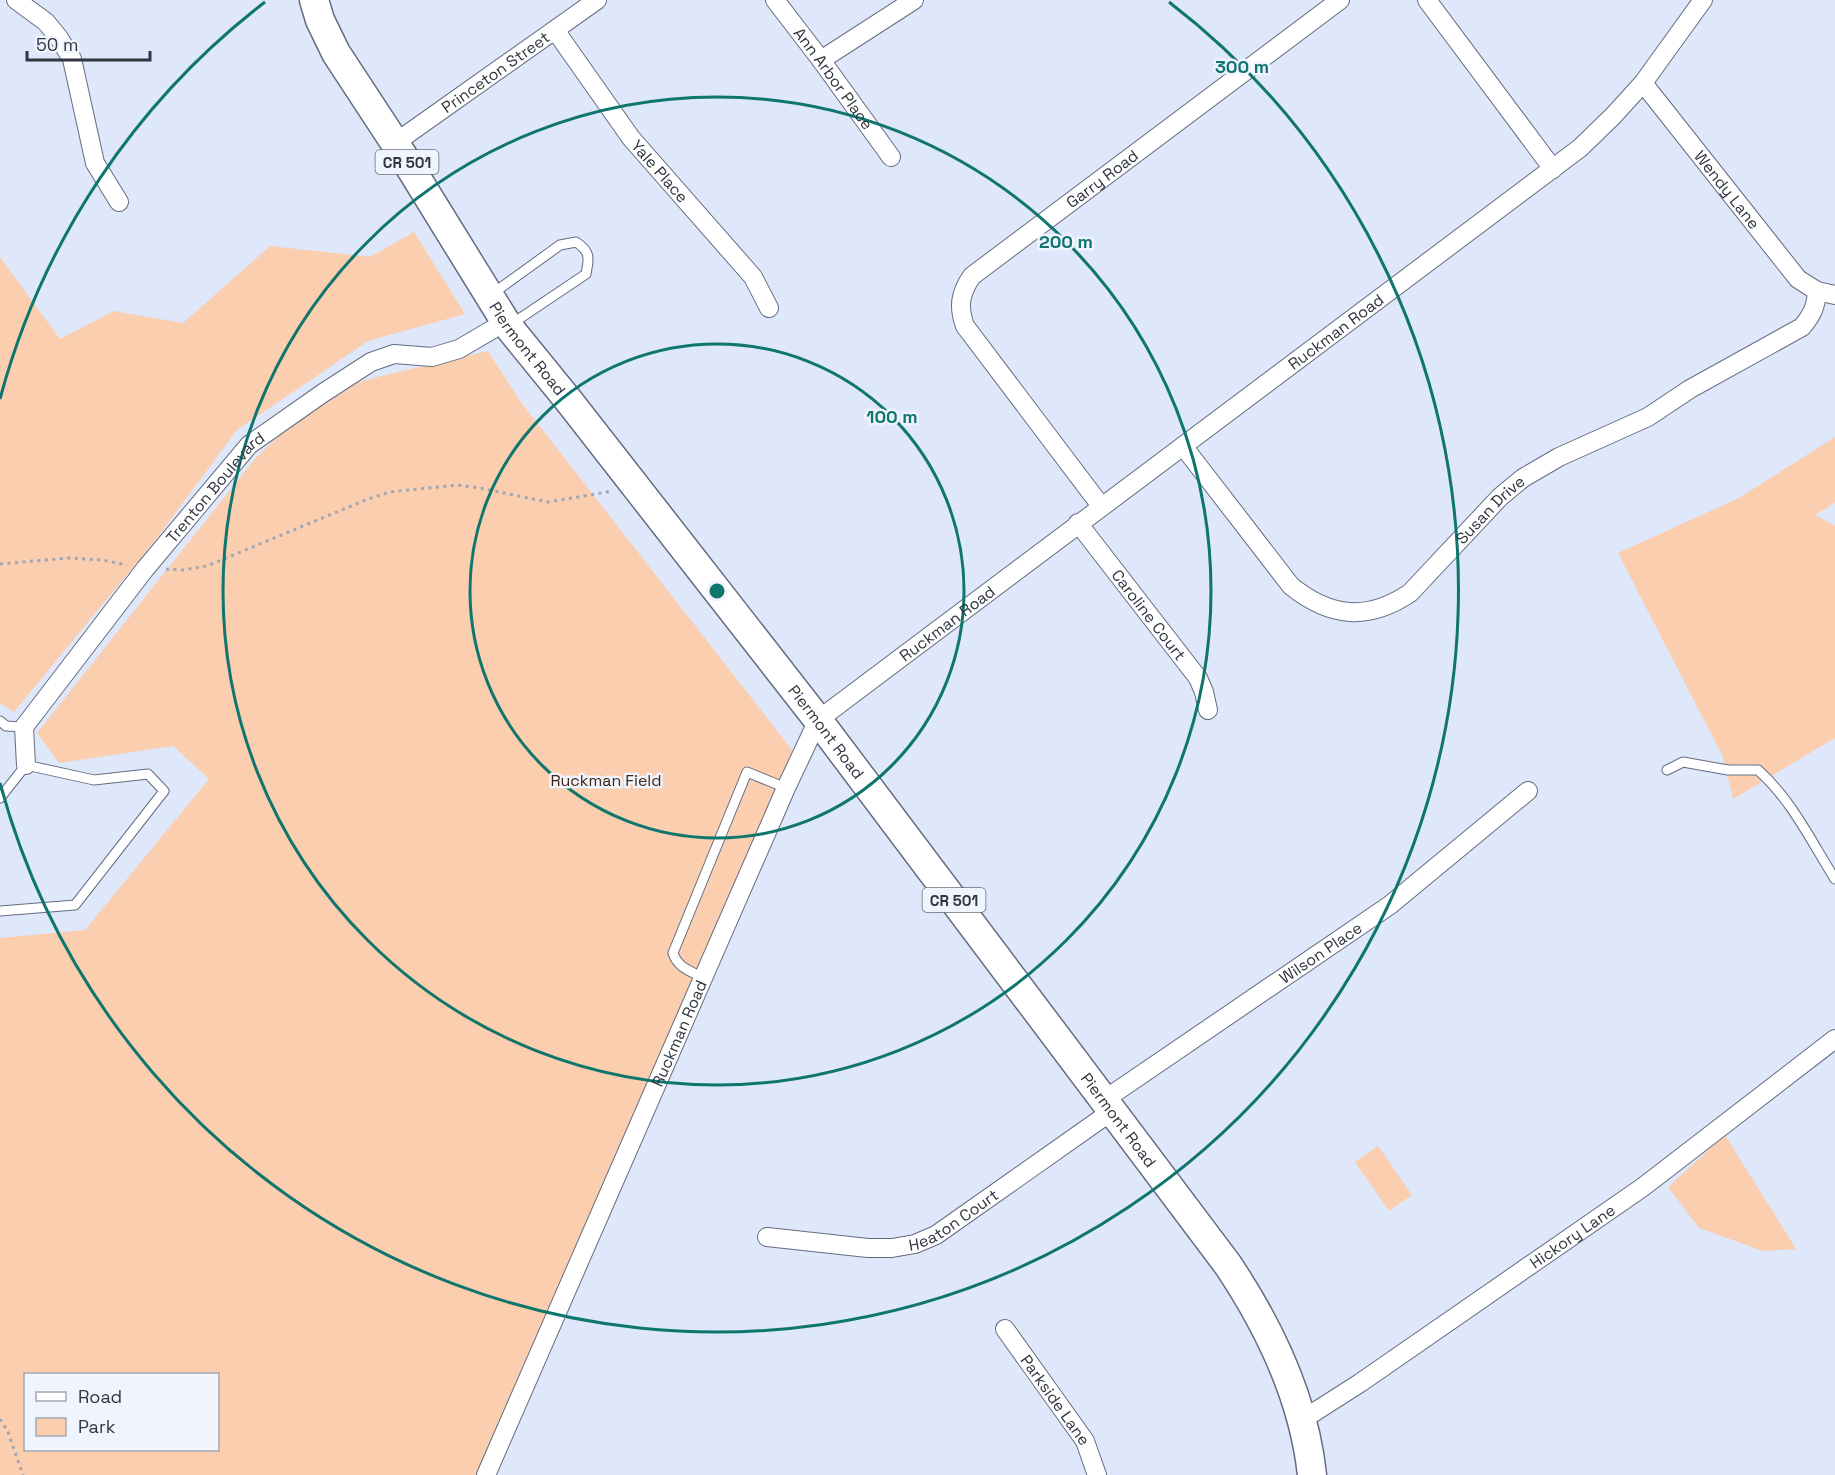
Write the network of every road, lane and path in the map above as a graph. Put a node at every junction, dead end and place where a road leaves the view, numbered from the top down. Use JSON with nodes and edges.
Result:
{"nodes":[{"id":1,"x":16,"y":0,"type":"edge"},
{"id":2,"x":314,"y":0,"type":"edge"},
{"id":3,"x":597,"y":0,"type":"edge"},
{"id":4,"x":775,"y":0,"type":"edge"},
{"id":5,"x":914,"y":0,"type":"edge"},
{"id":6,"x":1340,"y":0,"type":"edge"},
{"id":7,"x":1427,"y":0,"type":"edge"},
{"id":8,"x":1703,"y":0,"type":"edge"},
{"id":9,"x":555,"y":30,"type":"junction"},
{"id":10,"x":821,"y":60,"type":"junction"},
{"id":11,"x":1643,"y":83,"type":"junction"},
{"id":12,"x":395,"y":143,"type":"junction"},
{"id":13,"x":891,"y":157,"type":"dead end"},
{"id":14,"x":1553,"y":169,"type":"junction"},
{"id":15,"x":119,"y":202,"type":"dead end"},
{"id":16,"x":1817,"y":291,"type":"junction"},
{"id":17,"x":1835,"y":295,"type":"edge"},
{"id":18,"x":489,"y":296,"type":"junction"},
{"id":19,"x":769,"y":308,"type":"dead end"},
{"id":20,"x":506,"y":324,"type":"junction"},
{"id":21,"x":1183,"y":446,"type":"junction"},
{"id":22,"x":635,"y":488,"type":"junction"},
{"id":23,"x":1101,"y":506,"type":"junction"},
{"id":24,"x":1078,"y":523,"type":"junction"},
{"id":25,"x":0,"y":564,"type":"edge"},
{"id":26,"x":145,"y":568,"type":"junction"},
{"id":27,"x":1208,"y":710,"type":"dead end"},
{"id":28,"x":818,"y":720,"type":"junction"},
{"id":29,"x":0,"y":721,"type":"edge"},
{"id":30,"x":24,"y":727,"type":"junction"},
{"id":31,"x":26,"y":765,"type":"junction"},
{"id":32,"x":1667,"y":770,"type":"dead end"},
{"id":33,"x":786,"y":788,"type":"junction"},
{"id":34,"x":1528,"y":791,"type":"dead end"},
{"id":35,"x":0,"y":798,"type":"edge"},
{"id":36,"x":1835,"y":879,"type":"edge"},
{"id":37,"x":0,"y":911,"type":"edge"},
{"id":38,"x":705,"y":978,"type":"junction"},
{"id":39,"x":1835,"y":1039,"type":"edge"},
{"id":40,"x":1108,"y":1105,"type":"junction"},
{"id":41,"x":767,"y":1237,"type":"dead end"},
{"id":42,"x":1005,"y":1329,"type":"dead end"},
{"id":43,"x":0,"y":1419,"type":"edge"},
{"id":44,"x":1302,"y":1420,"type":"junction"},
{"id":45,"x":23,"y":1475,"type":"edge"},
{"id":46,"x":486,"y":1475,"type":"edge"},
{"id":47,"x":1097,"y":1475,"type":"edge"},
{"id":48,"x":1312,"y":1475,"type":"edge"}],
"edges":[{"from":1,"to":15,"type":"street"},
{"from":2,"to":12,"type":"main road","name":"Piermont Road","number":"CR 501"},
{"from":3,"to":9,"type":"street","name":"Princeton Street"},
{"from":4,"to":10,"type":"street","name":"Ann Arbor Place"},
{"from":5,"to":10,"type":"street"},
{"from":6,"to":23,"type":"street","name":"Garry Road"},
{"from":7,"to":14,"type":"street"},
{"from":8,"to":11,"type":"street","name":"Ruckman Road"},
{"from":9,"to":12,"type":"street","name":"Princeton Street"},
{"from":9,"to":19,"type":"street","name":"Yale Place"},
{"from":10,"to":13,"type":"street","name":"Ann Arbor Place"},
{"from":11,"to":14,"type":"street","name":"Ruckman Road"},
{"from":11,"to":16,"type":"street","name":"Wendy Lane"},
{"from":12,"to":18,"type":"main road","name":"Piermont Road","number":"CR 501"},
{"from":14,"to":21,"type":"street","name":"Ruckman Road"},
{"from":16,"to":17,"type":"street"},
{"from":16,"to":21,"type":"street","name":"Susan Drive"},
{"from":18,"to":20,"type":"main road","name":"Piermont Road","number":"CR 501"},
{"from":18,"to":20,"type":"lane"},
{"from":20,"to":22,"type":"main road","name":"Piermont Road","number":"CR 501"},
{"from":20,"to":26,"type":"street","name":"Trenton Boulevard"},
{"from":21,"to":23,"type":"street","name":"Ruckman Road"},
{"from":22,"to":26,"type":"path"},
{"from":22,"to":28,"type":"main road","name":"Piermont Road","number":"CR 501"},
{"from":23,"to":24,"type":"street","name":"Ruckman Road"},
{"from":24,"to":27,"type":"street","name":"Caroline Court"},
{"from":24,"to":28,"type":"street","name":"Ruckman Road"},
{"from":25,"to":26,"type":"path"},
{"from":26,"to":30,"type":"street","name":"Trenton Boulevard"},
{"from":28,"to":33,"type":"street","name":"Ruckman Road"},
{"from":28,"to":40,"type":"main road","name":"Piermont Road","number":"CR 501"},
{"from":29,"to":30,"type":"lane"},
{"from":30,"to":31,"type":"street"},
{"from":31,"to":35,"type":"lane"},
{"from":31,"to":37,"type":"lane"},
{"from":32,"to":36,"type":"lane"},
{"from":33,"to":38,"type":"street","name":"Ruckman Road"},
{"from":33,"to":38,"type":"lane"},
{"from":34,"to":40,"type":"street","name":"Wilson Place"},
{"from":38,"to":46,"type":"street","name":"Ruckman Road"},
{"from":39,"to":44,"type":"street","name":"Hickory Lane"},
{"from":40,"to":41,"type":"street","name":"Heaton Court"},
{"from":40,"to":44,"type":"main road","name":"Piermont Road","number":"CR 501"},
{"from":42,"to":47,"type":"street","name":"Parkside Lane"},
{"from":43,"to":45,"type":"path"},
{"from":44,"to":48,"type":"main road","name":"Piermont Road","number":"CR 501"}]}
